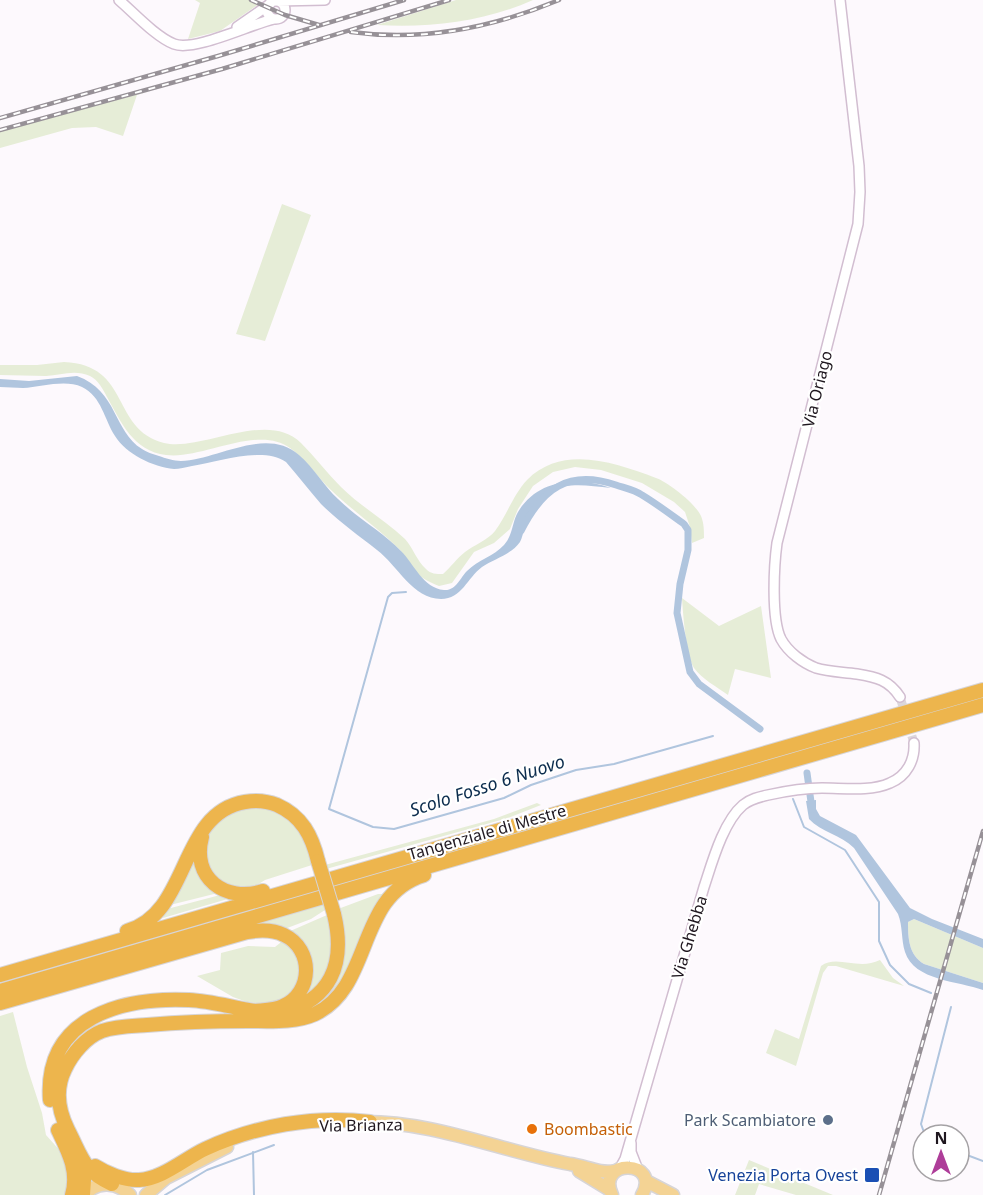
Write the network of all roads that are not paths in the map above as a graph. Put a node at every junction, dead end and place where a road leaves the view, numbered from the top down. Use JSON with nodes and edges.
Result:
{"nodes":[{"id":1,"x":119,"y":0,"type":"edge"},
{"id":2,"x":321,"y":0,"type":"edge"},
{"id":3,"x":840,"y":0,"type":"edge"},
{"id":4,"x":273,"y":3,"type":"edge"},
{"id":5,"x":285,"y":13,"type":"junction"},
{"id":6,"x":274,"y":19,"type":"junction"},
{"id":7,"x":222,"y":36,"type":"junction"},
{"id":8,"x":983,"y":690,"type":"edge"},
{"id":9,"x":900,"y":697,"type":"tunnel mouth"},
{"id":10,"x":983,"y":705,"type":"edge"},
{"id":11,"x":914,"y":743,"type":"tunnel mouth"},
{"id":12,"x":205,"y":829,"type":"junction"},
{"id":13,"x":491,"y":848,"type":"junction"},
{"id":14,"x":311,"y":884,"type":"junction"},
{"id":15,"x":37,"y":964,"type":"junction"},
{"id":16,"x":0,"y":975,"type":"edge"},
{"id":17,"x":0,"y":991,"type":"edge"},
{"id":18,"x":0,"y":1003,"type":"edge"},
{"id":19,"x":250,"y":1016,"type":"junction"},
{"id":20,"x":370,"y":1122,"type":"junction"},
{"id":21,"x":632,"y":1131,"type":"junction"},
{"id":22,"x":73,"y":1151,"type":"junction"},
{"id":23,"x":562,"y":1163,"type":"junction"},
{"id":24,"x":618,"y":1170,"type":"junction"},
{"id":25,"x":638,"y":1170,"type":"junction"},
{"id":26,"x":166,"y":1178,"type":"junction"},
{"id":27,"x":646,"y":1180,"type":"junction"},
{"id":28,"x":121,"y":1189,"type":"edge"},
{"id":29,"x":611,"y":1192,"type":"edge"},
{"id":30,"x":72,"y":1195,"type":"edge"},
{"id":31,"x":84,"y":1195,"type":"edge"},
{"id":32,"x":146,"y":1195,"type":"edge"},
{"id":33,"x":642,"y":1195,"type":"edge"},
{"id":34,"x":673,"y":1195,"type":"edge"}],
"edges":[{"from":1,"to":7,"type":"street"},
{"from":2,"to":4,"type":"street"},
{"from":2,"to":5,"type":"street"},
{"from":3,"to":9,"type":"street","name":"Via Oriago"},
{"from":4,"to":5,"type":"street"},
{"from":4,"to":6,"type":"street"},
{"from":4,"to":7,"type":"street"},
{"from":5,"to":6,"type":"street"},
{"from":6,"to":7,"type":"street"},
{"from":8,"to":14,"type":"highway","name":"Tangenziale di Mestre"},
{"from":10,"to":13,"type":"highway","name":"Tangenziale di Mestre"},
{"from":11,"to":21,"type":"street","name":"Via Ghebba"},
{"from":12,"to":14,"type":"highway"},
{"from":12,"to":15,"type":"highway"},
{"from":12,"to":19,"type":"highway","bridge":true},
{"from":13,"to":17,"type":"highway","name":"Tangenziale di Mestre"},
{"from":13,"to":19,"type":"highway"},
{"from":14,"to":15,"type":"highway","name":"Tangenziale di Mestre"},
{"from":15,"to":16,"type":"highway","name":"Tangenziale di Mestre"},
{"from":18,"to":19,"type":"highway"},
{"from":19,"to":22,"type":"highway"},
{"from":19,"to":22,"type":"highway"},
{"from":20,"to":22,"type":"highway"},
{"from":20,"to":23,"type":"main road","name":"Via Brianza"},
{"from":20,"to":26,"type":"main road","name":"Via Brianza"},
{"from":21,"to":24,"type":"street","name":"Via Ghebba"},
{"from":21,"to":25,"type":"street","name":"Via Ghebba"},
{"from":22,"to":28,"type":"highway"},
{"from":22,"to":30,"type":"highway"},
{"from":22,"to":31,"type":"highway"},
{"from":23,"to":24,"type":"main road","name":"Via Brianza"},
{"from":23,"to":29,"type":"main road","name":"Via Brianza"},
{"from":24,"to":25,"type":"main road","name":"Via Brianza"},
{"from":24,"to":29,"type":"main road"},
{"from":25,"to":27,"type":"main road"},
{"from":26,"to":28,"type":"main road"},
{"from":26,"to":32,"type":"main road"},
{"from":27,"to":33,"type":"main road"},
{"from":27,"to":34,"type":"main road"},
{"from":28,"to":31,"type":"main road"}]}
